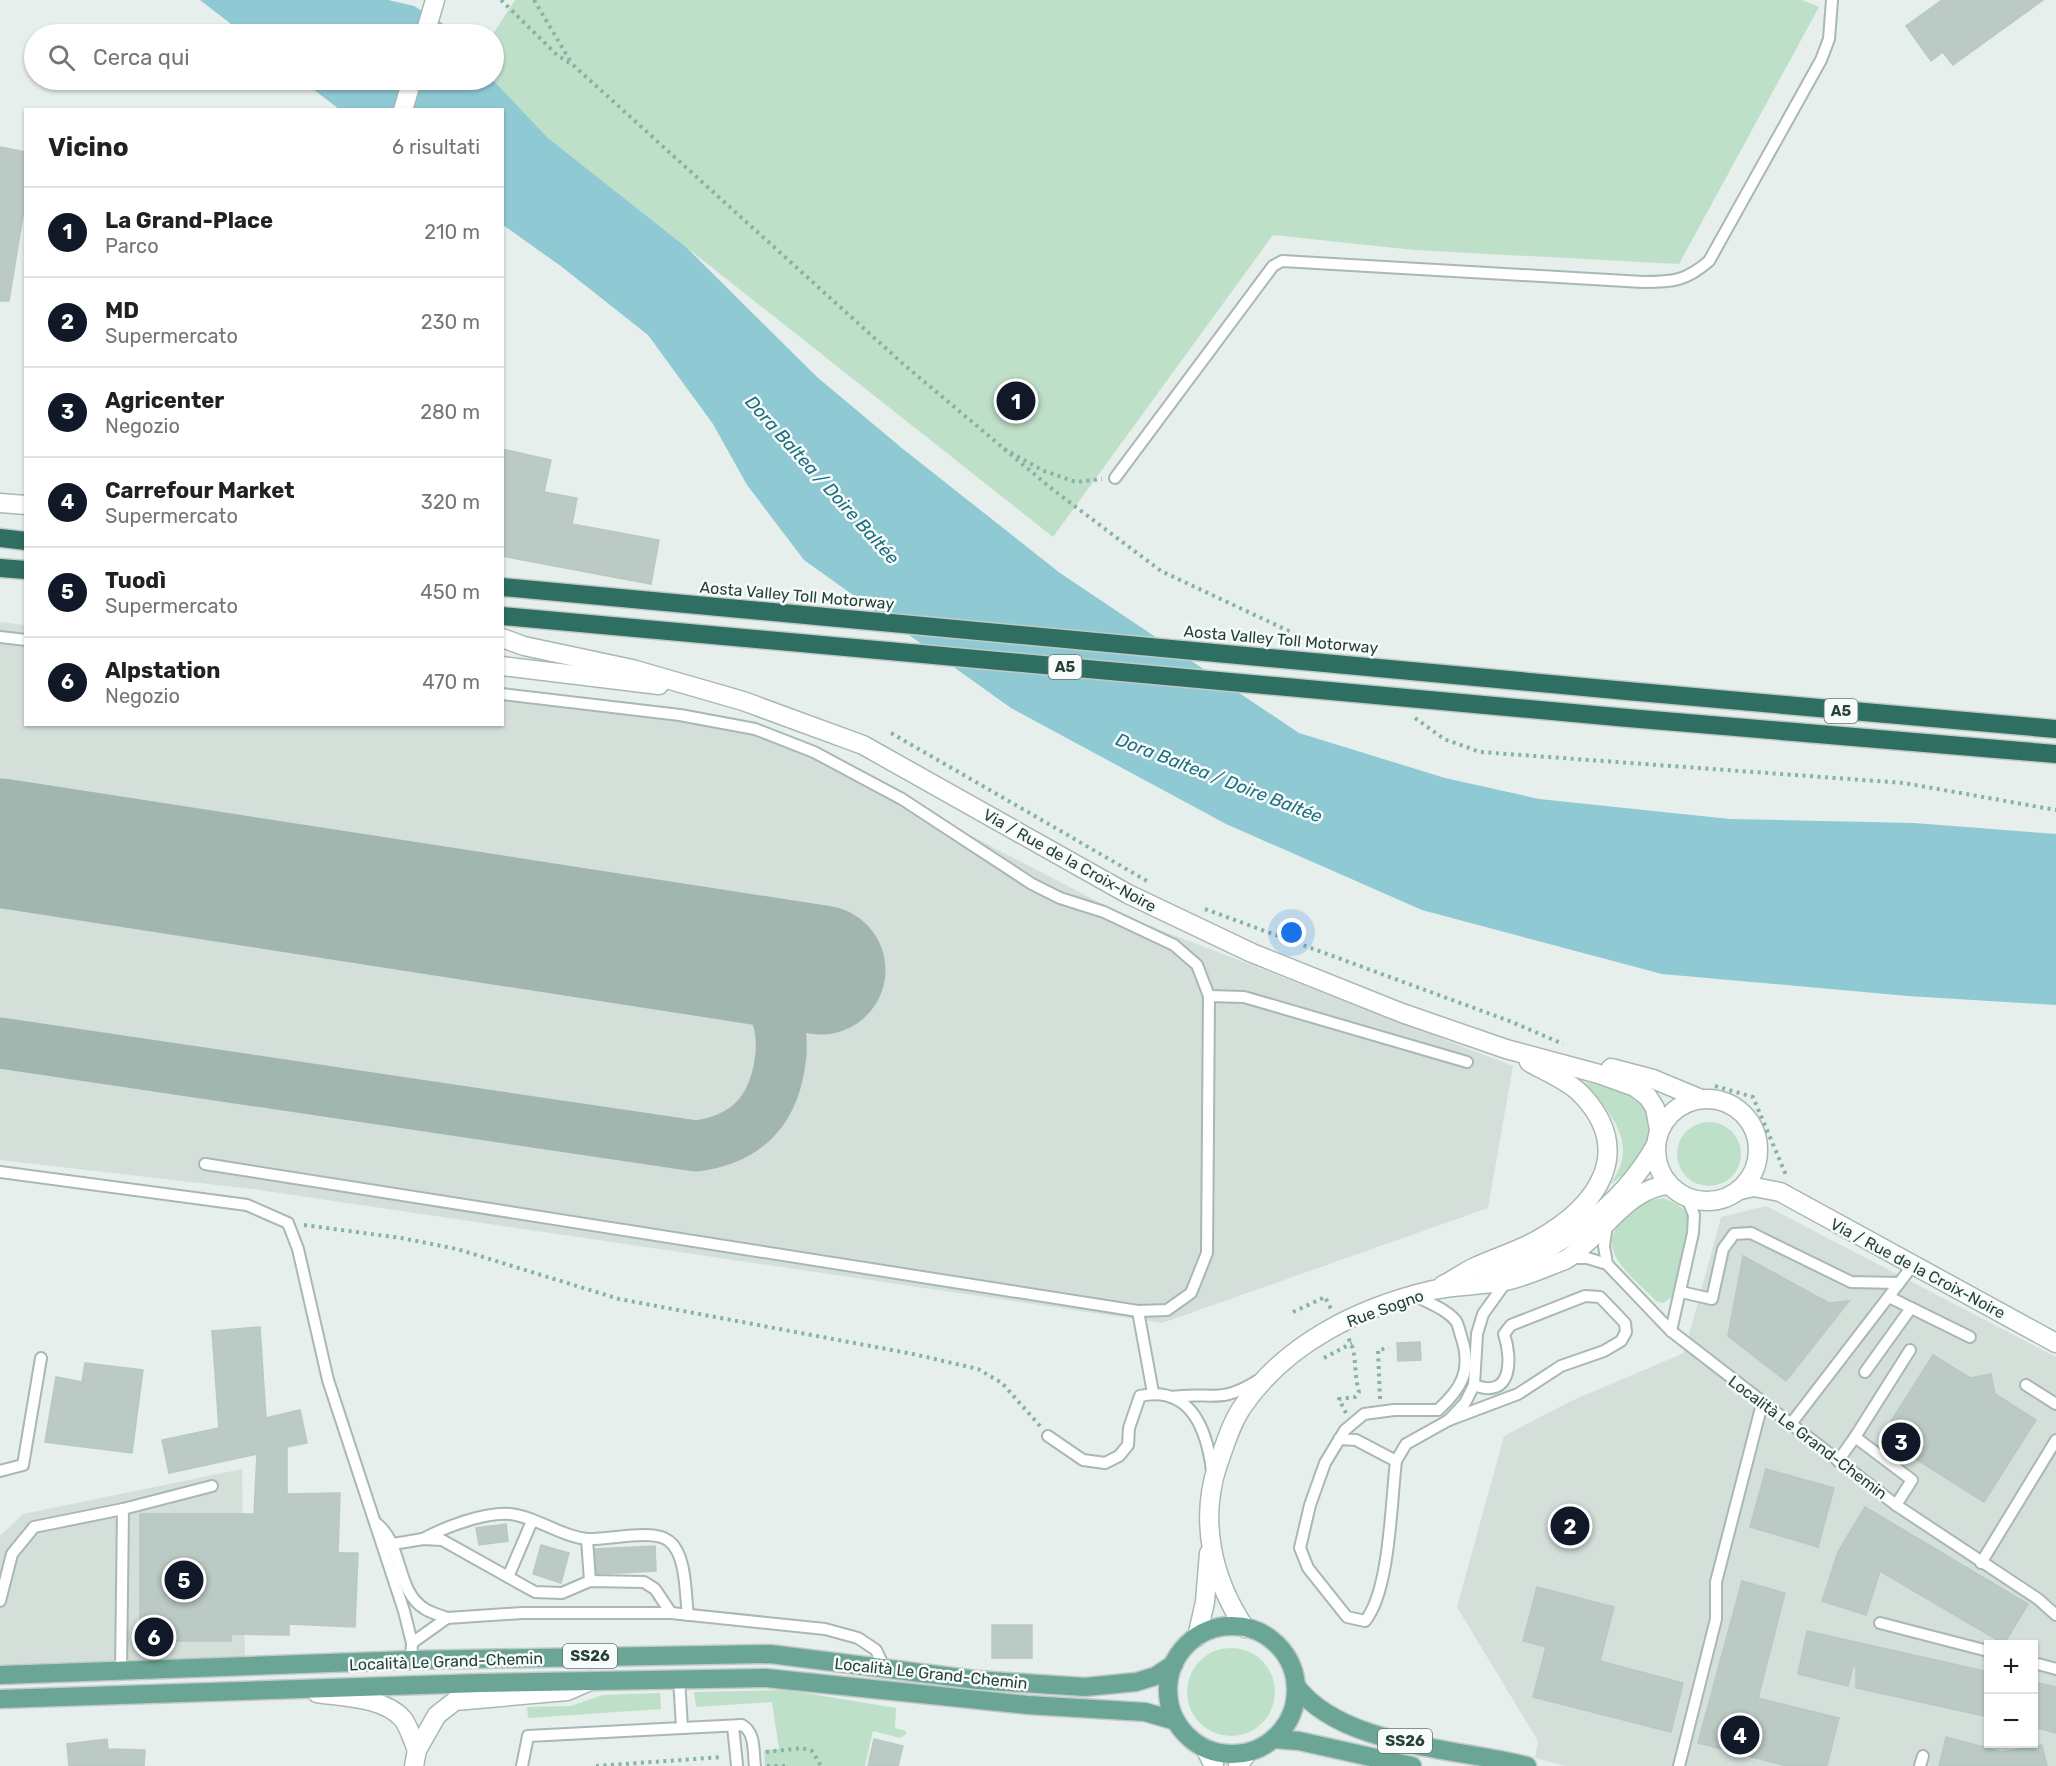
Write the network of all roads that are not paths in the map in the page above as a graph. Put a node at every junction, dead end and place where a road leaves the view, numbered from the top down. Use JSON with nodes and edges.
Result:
{"nodes":[{"id":1,"x":435,"y":0,"type":"edge"},
{"id":2,"x":1832,"y":0,"type":"edge"},
{"id":3,"x":428,"y":24,"type":"edge"},
{"id":4,"x":409,"y":90,"type":"edge"},
{"id":5,"x":404,"y":108,"type":"edge"},
{"id":6,"x":1115,"y":478,"type":"road end"},
{"id":7,"x":0,"y":503,"type":"edge"},
{"id":8,"x":24,"y":505,"type":"edge"},
{"id":9,"x":0,"y":538,"type":"edge"},
{"id":10,"x":24,"y":541,"type":"edge"},
{"id":11,"x":0,"y":568,"type":"edge"},
{"id":12,"x":24,"y":570,"type":"edge"},
{"id":13,"x":504,"y":587,"type":"edge"},
{"id":14,"x":504,"y":616,"type":"edge"},
{"id":15,"x":0,"y":637,"type":"edge"},
{"id":16,"x":504,"y":639,"type":"edge"},
{"id":17,"x":24,"y":640,"type":"edge"},
{"id":18,"x":504,"y":666,"type":"edge"},
{"id":19,"x":697,"y":688,"type":"junction"},
{"id":20,"x":504,"y":694,"type":"edge"},
{"id":21,"x":2056,"y":729,"type":"edge"},
{"id":22,"x":2056,"y":754,"type":"edge"},
{"id":23,"x":1209,"y":996,"type":"junction"},
{"id":24,"x":1446,"y":1028,"type":"junction"},
{"id":25,"x":1506,"y":1049,"type":"junction"},
{"id":26,"x":1467,"y":1062,"type":"dead end"},
{"id":27,"x":1705,"y":1092,"type":"junction"},
{"id":28,"x":1658,"y":1138,"type":"junction"},
{"id":29,"x":1758,"y":1158,"type":"junction"},
{"id":30,"x":205,"y":1164,"type":"dead end"},
{"id":31,"x":0,"y":1172,"type":"edge"},
{"id":32,"x":1669,"y":1185,"type":"junction"},
{"id":33,"x":1740,"y":1190,"type":"junction"},
{"id":34,"x":1780,"y":1192,"type":"junction"},
{"id":35,"x":1687,"y":1198,"type":"junction"},
{"id":36,"x":1607,"y":1224,"type":"junction"},
{"id":37,"x":1569,"y":1258,"type":"junction"},
{"id":38,"x":1607,"y":1264,"type":"junction"},
{"id":39,"x":1913,"y":1265,"type":"junction"},
{"id":40,"x":1453,"y":1281,"type":"junction"},
{"id":41,"x":1506,"y":1281,"type":"junction"},
{"id":42,"x":1899,"y":1283,"type":"junction"},
{"id":43,"x":1434,"y":1290,"type":"junction"},
{"id":44,"x":1681,"y":1292,"type":"junction"},
{"id":45,"x":1416,"y":1296,"type":"junction"},
{"id":46,"x":1889,"y":1297,"type":"junction"},
{"id":47,"x":1911,"y":1308,"type":"junction"},
{"id":48,"x":1138,"y":1311,"type":"junction"},
{"id":49,"x":1671,"y":1331,"type":"junction"},
{"id":50,"x":1970,"y":1337,"type":"dead end"},
{"id":51,"x":2056,"y":1343,"type":"edge"},
{"id":52,"x":1911,"y":1350,"type":"dead end"},
{"id":53,"x":41,"y":1358,"type":"dead end"},
{"id":54,"x":1865,"y":1372,"type":"dead end"},
{"id":55,"x":1268,"y":1374,"type":"junction"},
{"id":56,"x":1474,"y":1385,"type":"junction"},
{"id":57,"x":2026,"y":1385,"type":"dead end"},
{"id":58,"x":1153,"y":1393,"type":"junction"},
{"id":59,"x":1171,"y":1398,"type":"junction"},
{"id":60,"x":1762,"y":1404,"type":"junction"},
{"id":61,"x":2056,"y":1404,"type":"edge"},
{"id":62,"x":1449,"y":1420,"type":"junction"},
{"id":63,"x":1790,"y":1425,"type":"junction"},
{"id":64,"x":1048,"y":1436,"type":"road end"},
{"id":65,"x":1855,"y":1437,"type":"junction"},
{"id":66,"x":1339,"y":1439,"type":"junction"},
{"id":67,"x":2056,"y":1440,"type":"edge"},
{"id":68,"x":1396,"y":1461,"type":"junction"},
{"id":69,"x":1838,"y":1461,"type":"junction"},
{"id":70,"x":0,"y":1471,"type":"edge"},
{"id":71,"x":1213,"y":1478,"type":"junction"},
{"id":72,"x":212,"y":1486,"type":"dead end"},
{"id":73,"x":1896,"y":1506,"type":"junction"},
{"id":74,"x":123,"y":1509,"type":"junction"},
{"id":75,"x":532,"y":1521,"type":"junction"},
{"id":76,"x":375,"y":1522,"type":"junction"},
{"id":77,"x":423,"y":1539,"type":"junction"},
{"id":78,"x":587,"y":1539,"type":"junction"},
{"id":79,"x":1210,"y":1542,"type":"junction"},
{"id":80,"x":393,"y":1544,"type":"junction"},
{"id":81,"x":1981,"y":1563,"type":"junction"},
{"id":82,"x":508,"y":1577,"type":"junction"},
{"id":83,"x":590,"y":1581,"type":"junction"},
{"id":84,"x":0,"y":1601,"type":"edge"},
{"id":85,"x":671,"y":1613,"type":"junction"},
{"id":86,"x":688,"y":1615,"type":"junction"},
{"id":87,"x":2056,"y":1615,"type":"edge"},
{"id":88,"x":447,"y":1618,"type":"junction"},
{"id":89,"x":1880,"y":1623,"type":"dead end"},
{"id":90,"x":1245,"y":1628,"type":"junction"},
{"id":91,"x":1197,"y":1637,"type":"junction"},
{"id":92,"x":1984,"y":1650,"type":"edge"},
{"id":93,"x":412,"y":1652,"type":"junction"},
{"id":94,"x":1174,"y":1664,"type":"junction"},
{"id":95,"x":2038,"y":1664,"type":"edge"},
{"id":96,"x":885,"y":1669,"type":"junction"},
{"id":97,"x":2056,"y":1669,"type":"edge"},
{"id":98,"x":122,"y":1672,"type":"junction"},
{"id":99,"x":0,"y":1675,"type":"edge"},
{"id":100,"x":678,"y":1678,"type":"junction"},
{"id":101,"x":591,"y":1680,"type":"junction"},
{"id":102,"x":1296,"y":1686,"type":"junction"},
{"id":103,"x":301,"y":1690,"type":"junction"},
{"id":104,"x":0,"y":1699,"type":"edge"},
{"id":105,"x":1176,"y":1721,"type":"junction"},
{"id":106,"x":733,"y":1726,"type":"junction"},
{"id":107,"x":682,"y":1728,"type":"junction"},
{"id":108,"x":1274,"y":1739,"type":"junction"},
{"id":109,"x":1205,"y":1748,"type":"junction"},
{"id":110,"x":415,"y":1758,"type":"edge"},
{"id":111,"x":1243,"y":1759,"type":"edge"},
{"id":112,"x":736,"y":1760,"type":"edge"},
{"id":113,"x":522,"y":1766,"type":"edge"},
{"id":114,"x":755,"y":1766,"type":"edge"},
{"id":115,"x":1214,"y":1766,"type":"edge"},
{"id":116,"x":1412,"y":1766,"type":"edge"},
{"id":117,"x":1527,"y":1766,"type":"edge"},
{"id":118,"x":1679,"y":1766,"type":"edge"}],
"edges":[{"from":1,"to":3,"type":"street"},
{"from":2,"to":6,"type":"lane"},
{"from":4,"to":5,"type":"street"},
{"from":7,"to":8,"type":"street"},
{"from":9,"to":10,"type":"highway"},
{"from":11,"to":12,"type":"highway"},
{"from":13,"to":21,"type":"highway","name":"Aosta Valley Toll Motorway","number":"A5","bridge":true},
{"from":14,"to":22,"type":"highway","number":"A5","bridge":true},
{"from":15,"to":17,"type":"lane"},
{"from":16,"to":19,"type":"street","name":"Via / Rue de la Croix-Noire"},
{"from":18,"to":19,"type":"street","name":"Via / Rue de la Croix-Noire"},
{"from":19,"to":24,"type":"street","name":"Via / Rue de la Croix-Noire"},
{"from":20,"to":23,"type":"lane"},
{"from":23,"to":26,"type":"lane"},
{"from":23,"to":48,"type":"lane"},
{"from":24,"to":25,"type":"street","name":"Via / Rue de la Croix-Noire"},
{"from":24,"to":27,"type":"street","name":"Via / Rue de la Croix-Noire"},
{"from":25,"to":28,"type":"street","name":"Via / Rue de la Croix-Noire"},
{"from":25,"to":40,"type":"street"},
{"from":27,"to":28,"type":"street"},
{"from":27,"to":29,"type":"street"},
{"from":28,"to":32,"type":"street"},
{"from":28,"to":40,"type":"street"},
{"from":29,"to":33,"type":"street"},
{"from":29,"to":34,"type":"street","name":"Via / Rue de la Croix-Noire"},
{"from":30,"to":48,"type":"lane"},
{"from":31,"to":76,"type":"lane"},
{"from":32,"to":35,"type":"street"},
{"from":32,"to":36,"type":"street","name":"Rue Sogno"},
{"from":33,"to":34,"type":"street","name":"Via / Rue de la Croix-Noire"},
{"from":33,"to":35,"type":"street"},
{"from":34,"to":39,"type":"street","name":"Via / Rue de la Croix-Noire"},
{"from":35,"to":44,"type":"lane"},
{"from":36,"to":37,"type":"street","name":"Rue Sogno"},
{"from":36,"to":38,"type":"lane"},
{"from":37,"to":38,"type":"lane"},
{"from":37,"to":41,"type":"street","name":"Rue Sogno"},
{"from":38,"to":49,"type":"lane","name":"Località Le Grand-Chemin"},
{"from":39,"to":42,"type":"lane"},
{"from":39,"to":51,"type":"street","name":"Via / Rue de la Croix-Noire"},
{"from":40,"to":43,"type":"street"},
{"from":41,"to":43,"type":"street","name":"Rue Sogno"},
{"from":41,"to":56,"type":"lane"},
{"from":42,"to":44,"type":"lane"},
{"from":42,"to":46,"type":"lane"},
{"from":43,"to":45,"type":"street","name":"Rue Sogno"},
{"from":44,"to":49,"type":"lane"},
{"from":45,"to":55,"type":"street","name":"Rue Sogno"},
{"from":45,"to":66,"type":"lane"},
{"from":46,"to":47,"type":"lane"},
{"from":46,"to":63,"type":"lane"},
{"from":47,"to":50,"type":"lane"},
{"from":47,"to":54,"type":"lane"},
{"from":48,"to":58,"type":"lane"},
{"from":49,"to":60,"type":"lane","name":"Località Le Grand-Chemin"},
{"from":52,"to":65,"type":"lane"},
{"from":53,"to":70,"type":"lane"},
{"from":55,"to":59,"type":"lane"},
{"from":55,"to":71,"type":"street","name":"Rue Sogno"},
{"from":56,"to":62,"type":"lane"},
{"from":56,"to":62,"type":"lane"},
{"from":57,"to":61,"type":"lane"},
{"from":58,"to":59,"type":"lane"},
{"from":58,"to":64,"type":"lane"},
{"from":59,"to":71,"type":"lane"},
{"from":60,"to":63,"type":"lane","name":"Località Le Grand-Chemin"},
{"from":60,"to":118,"type":"lane"},
{"from":62,"to":68,"type":"lane"},
{"from":63,"to":69,"type":"lane","name":"Località Le Grand-Chemin"},
{"from":65,"to":69,"type":"lane"},
{"from":65,"to":73,"type":"lane"},
{"from":66,"to":68,"type":"lane"},
{"from":66,"to":68,"type":"lane"},
{"from":67,"to":81,"type":"lane"},
{"from":69,"to":73,"type":"lane","name":"Località Le Grand-Chemin"},
{"from":71,"to":79,"type":"street","name":"Rue Sogno"},
{"from":72,"to":74,"type":"lane"},
{"from":73,"to":81,"type":"lane","name":"Località Le Grand-Chemin"},
{"from":74,"to":84,"type":"lane"},
{"from":74,"to":98,"type":"lane"},
{"from":75,"to":77,"type":"lane"},
{"from":75,"to":78,"type":"lane"},
{"from":75,"to":82,"type":"lane"},
{"from":76,"to":80,"type":"lane"},
{"from":76,"to":93,"type":"lane"},
{"from":77,"to":80,"type":"lane"},
{"from":77,"to":82,"type":"lane"},
{"from":78,"to":83,"type":"lane"},
{"from":78,"to":86,"type":"lane"},
{"from":79,"to":90,"type":"street","name":"Rue Sogno"},
{"from":79,"to":91,"type":"street","name":"Rue Sogno"},
{"from":80,"to":88,"type":"lane"},
{"from":81,"to":87,"type":"lane","name":"Località Le Grand-Chemin"},
{"from":82,"to":83,"type":"lane"},
{"from":83,"to":85,"type":"lane"},
{"from":85,"to":86,"type":"lane"},
{"from":85,"to":88,"type":"lane"},
{"from":86,"to":96,"type":"lane"},
{"from":88,"to":93,"type":"lane"},
{"from":89,"to":92,"type":"lane"},
{"from":90,"to":91,"type":"main road","name":"Località Le Grand-Chemin"},
{"from":90,"to":102,"type":"main road","name":"Località Le Grand-Chemin"},
{"from":91,"to":94,"type":"main road","name":"Località Le Grand-Chemin"},
{"from":93,"to":96,"type":"main road","name":"Località Le Grand-Chemin","number":"SS26"},
{"from":93,"to":98,"type":"main road","name":"Località Le Grand-Chemin","number":"SS26"},
{"from":94,"to":96,"type":"main road","name":"Località Le Grand-Chemin","number":"SS26"},
{"from":94,"to":105,"type":"main road","name":"Località Le Grand-Chemin"},
{"from":95,"to":97,"type":"lane"},
{"from":98,"to":99,"type":"main road","name":"Località Le Grand-Chemin","number":"SS26"},
{"from":100,"to":101,"type":"main road","name":"Località Le Grand-Chemin","number":"SS26"},
{"from":100,"to":105,"type":"main road","name":"Località Le Grand-Chemin","number":"SS26"},
{"from":100,"to":107,"type":"lane"},
{"from":101,"to":103,"type":"main road","name":"Località Le Grand-Chemin","number":"SS26"},
{"from":101,"to":110,"type":"street"},
{"from":102,"to":108,"type":"main road","name":"Località Le Grand-Chemin"},
{"from":102,"to":117,"type":"main road","name":"Località Le Grand-Chemin","number":"SS26"},
{"from":103,"to":104,"type":"main road","name":"Località Le Grand-Chemin","number":"SS26"},
{"from":103,"to":110,"type":"street"},
{"from":105,"to":109,"type":"main road","name":"Località Le Grand-Chemin"},
{"from":106,"to":107,"type":"lane"},
{"from":106,"to":112,"type":"lane"},
{"from":106,"to":114,"type":"lane"},
{"from":107,"to":113,"type":"lane"},
{"from":108,"to":111,"type":"main road","name":"Località Le Grand-Chemin"},
{"from":108,"to":116,"type":"main road","number":"SS26"},
{"from":109,"to":111,"type":"main road","name":"Località Le Grand-Chemin"},
{"from":109,"to":115,"type":"street"}]}
